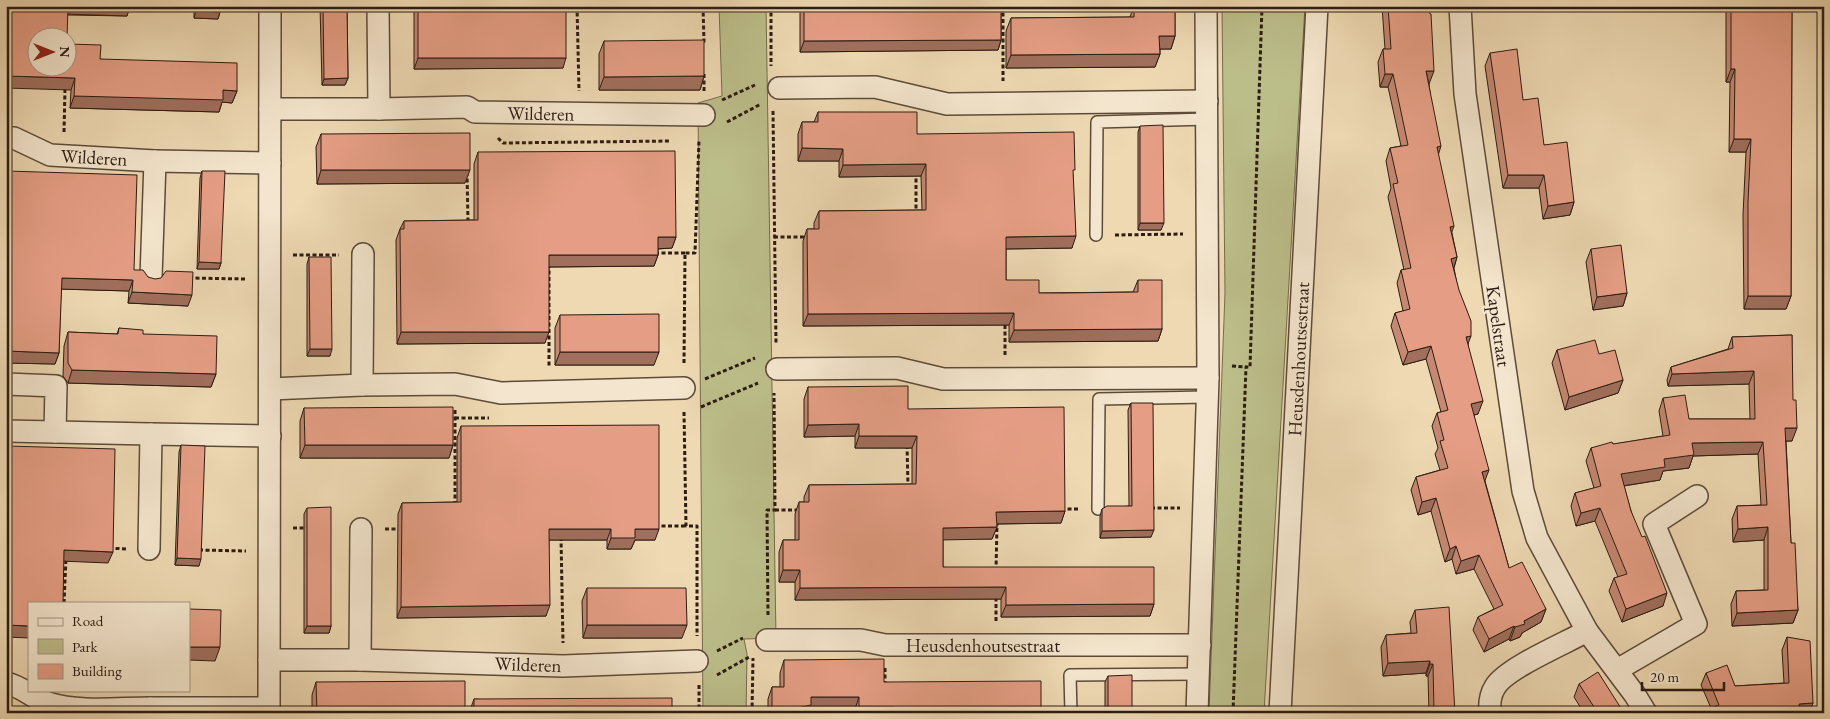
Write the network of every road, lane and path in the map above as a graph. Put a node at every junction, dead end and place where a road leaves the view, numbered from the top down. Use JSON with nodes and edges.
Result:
{"nodes":[{"id":1,"x":270,"y":6,"type":"edge"},
{"id":2,"x":378,"y":6,"type":"edge"},
{"id":3,"x":577,"y":6,"type":"edge"},
{"id":4,"x":703,"y":6,"type":"edge"},
{"id":5,"x":771,"y":6,"type":"edge"},
{"id":6,"x":1003,"y":6,"type":"edge"},
{"id":7,"x":1206,"y":6,"type":"edge"},
{"id":8,"x":1262,"y":6,"type":"edge"},
{"id":9,"x":1316,"y":6,"type":"edge"},
{"id":10,"x":1460,"y":6,"type":"edge"},
{"id":11,"x":704,"y":52,"type":"edge"},
{"id":12,"x":704,"y":71,"type":"edge"},
{"id":13,"x":65,"y":87,"type":"edge"},
{"id":14,"x":774,"y":88,"type":"junction"},
{"id":15,"x":1003,"y":103,"type":"junction"},
{"id":16,"x":270,"y":109,"type":"junction"},
{"id":17,"x":379,"y":109,"type":"junction"},
{"id":18,"x":1207,"y":110,"type":"junction"},
{"id":19,"x":579,"y":113,"type":"junction"},
{"id":20,"x":710,"y":116,"type":"junction"},
{"id":21,"x":6,"y":138,"type":"edge"},
{"id":22,"x":64,"y":156,"type":"junction"},
{"id":23,"x":155,"y":160,"type":"junction"},
{"id":24,"x":270,"y":163,"type":"junction"},
{"id":25,"x":467,"y":166,"type":"edge"},
{"id":26,"x":916,"y":171,"type":"edge"},
{"id":27,"x":916,"y":218,"type":"edge"},
{"id":28,"x":468,"y":224,"type":"edge"},
{"id":29,"x":1209,"y":234,"type":"junction"},
{"id":30,"x":1096,"y":235,"type":"joint"},
{"id":31,"x":774,"y":237,"type":"junction"},
{"id":32,"x":812,"y":237,"type":"edge"},
{"id":33,"x":646,"y":253,"type":"edge"},
{"id":34,"x":685,"y":253,"type":"junction"},
{"id":35,"x":362,"y":254,"type":"joint"},
{"id":36,"x":549,"y":254,"type":"edge"},
{"id":37,"x":270,"y":256,"type":"junction"},
{"id":38,"x":151,"y":278,"type":"edge"},
{"id":39,"x":1005,"y":312,"type":"edge"},
{"id":40,"x":760,"y":356,"type":"dead end"},
{"id":41,"x":776,"y":372,"type":"junction"},
{"id":42,"x":1005,"y":379,"type":"junction"},
{"id":43,"x":6,"y":384,"type":"edge"},
{"id":44,"x":455,"y":384,"type":"junction"},
{"id":45,"x":362,"y":385,"type":"junction"},
{"id":46,"x":1208,"y":387,"type":"junction"},
{"id":47,"x":684,"y":388,"type":"junction"},
{"id":48,"x":270,"y":389,"type":"junction"},
{"id":49,"x":549,"y":392,"type":"junction"},
{"id":50,"x":684,"y":414,"type":"junction"},
{"id":51,"x":6,"y":430,"type":"edge"},
{"id":52,"x":55,"y":432,"type":"junction"},
{"id":53,"x":151,"y":434,"type":"junction"},
{"id":54,"x":270,"y":436,"type":"junction"},
{"id":55,"x":907,"y":440,"type":"edge"},
{"id":56,"x":908,"y":489,"type":"edge"},
{"id":57,"x":1697,"y":496,"type":"dead end"},
{"id":58,"x":1064,"y":499,"type":"edge"},
{"id":59,"x":1146,"y":508,"type":"edge"},
{"id":60,"x":1204,"y":508,"type":"junction"},
{"id":61,"x":1054,"y":509,"type":"edge"},
{"id":62,"x":1064,"y":509,"type":"junction"},
{"id":63,"x":1098,"y":509,"type":"joint"},
{"id":64,"x":455,"y":510,"type":"edge"},
{"id":65,"x":775,"y":510,"type":"junction"},
{"id":66,"x":804,"y":510,"type":"edge"},
{"id":67,"x":997,"y":518,"type":"edge"},
{"id":68,"x":647,"y":526,"type":"edge"},
{"id":69,"x":686,"y":526,"type":"junction"},
{"id":70,"x":270,"y":528,"type":"junction"},
{"id":71,"x":315,"y":528,"type":"edge"},
{"id":72,"x":361,"y":529,"type":"joint"},
{"id":73,"x":408,"y":529,"type":"edge"},
{"id":74,"x":149,"y":549,"type":"dead end"},
{"id":75,"x":66,"y":556,"type":"edge"},
{"id":76,"x":996,"y":577,"type":"edge"},
{"id":77,"x":996,"y":587,"type":"edge"},
{"id":78,"x":64,"y":602,"type":"edge"},
{"id":79,"x":1588,"y":631,"type":"junction"},
{"id":80,"x":768,"y":632,"type":"junction"},
{"id":81,"x":885,"y":645,"type":"junction"},
{"id":82,"x":1200,"y":645,"type":"junction"},
{"id":83,"x":996,"y":646,"type":"junction"},
{"id":84,"x":269,"y":660,"type":"junction"},
{"id":85,"x":360,"y":660,"type":"junction"},
{"id":86,"x":697,"y":661,"type":"junction"},
{"id":87,"x":1617,"y":670,"type":"junction"},
{"id":88,"x":1198,"y":674,"type":"junction"},
{"id":89,"x":714,"y":677,"type":"dead end"},
{"id":90,"x":706,"y":682,"type":"dead end"},
{"id":91,"x":6,"y":683,"type":"edge"},
{"id":92,"x":699,"y":686,"type":"junction"},
{"id":93,"x":28,"y":692,"type":"edge"},
{"id":94,"x":28,"y":692,"type":"edge"},
{"id":95,"x":885,"y":694,"type":"edge"},
{"id":96,"x":150,"y":710,"type":"edge"},
{"id":97,"x":269,"y":710,"type":"edge"},
{"id":98,"x":699,"y":713,"type":"edge"},
{"id":99,"x":752,"y":713,"type":"edge"},
{"id":100,"x":1071,"y":713,"type":"edge"},
{"id":101,"x":1197,"y":713,"type":"edge"},
{"id":102,"x":1233,"y":713,"type":"edge"},
{"id":103,"x":1280,"y":713,"type":"edge"},
{"id":104,"x":1490,"y":713,"type":"edge"},
{"id":105,"x":1646,"y":713,"type":"edge"}],
"edges":[{"from":1,"to":16,"type":"street"},
{"from":2,"to":17,"type":"street"},
{"from":3,"to":19,"type":"path"},
{"from":4,"to":11,"type":"path"},
{"from":5,"to":14,"type":"path"},
{"from":6,"to":15,"type":"path"},
{"from":7,"to":18,"type":"street"},
{"from":8,"to":102,"type":"path"},
{"from":9,"to":103,"type":"street","name":"Heusdenhoutsestraat"},
{"from":10,"to":79,"type":"street","name":"Kapelstraat"},
{"from":12,"to":20,"type":"path"},
{"from":13,"to":22,"type":"path"},
{"from":14,"to":15,"type":"street"},
{"from":14,"to":20,"type":"path"},
{"from":14,"to":20,"type":"path"},
{"from":14,"to":31,"type":"path"},
{"from":15,"to":18,"type":"street"},
{"from":16,"to":17,"type":"street","name":"Wilderen"},
{"from":16,"to":24,"type":"street"},
{"from":17,"to":19,"type":"street","name":"Wilderen"},
{"from":18,"to":29,"type":"street"},
{"from":18,"to":30,"type":"lane"},
{"from":19,"to":20,"type":"street","name":"Wilderen"},
{"from":20,"to":34,"type":"path"},
{"from":21,"to":22,"type":"street","name":"Wilderen"},
{"from":22,"to":23,"type":"street","name":"Wilderen"},
{"from":23,"to":24,"type":"street","name":"Wilderen"},
{"from":23,"to":38,"type":"street","name":"Wilderen"},
{"from":24,"to":37,"type":"street"},
{"from":25,"to":28,"type":"path"},
{"from":26,"to":27,"type":"path"},
{"from":29,"to":30,"type":"path"},
{"from":29,"to":46,"type":"street"},
{"from":31,"to":32,"type":"path"},
{"from":31,"to":41,"type":"path"},
{"from":33,"to":34,"type":"path"},
{"from":34,"to":47,"type":"path"},
{"from":35,"to":37,"type":"path"},
{"from":35,"to":45,"type":"street"},
{"from":36,"to":49,"type":"path"},
{"from":37,"to":48,"type":"street"},
{"from":39,"to":42,"type":"path"},
{"from":40,"to":47,"type":"path"},
{"from":41,"to":42,"type":"street"},
{"from":41,"to":50,"type":"path"},
{"from":41,"to":65,"type":"path"},
{"from":42,"to":46,"type":"street"},
{"from":43,"to":52,"type":"street"},
{"from":44,"to":45,"type":"street"},
{"from":44,"to":49,"type":"street"},
{"from":44,"to":64,"type":"path"},
{"from":45,"to":48,"type":"street"},
{"from":46,"to":60,"type":"street"},
{"from":46,"to":63,"type":"lane"},
{"from":47,"to":49,"type":"street"},
{"from":47,"to":50,"type":"path"},
{"from":48,"to":54,"type":"street"},
{"from":50,"to":69,"type":"path"},
{"from":51,"to":52,"type":"street"},
{"from":52,"to":53,"type":"street"},
{"from":53,"to":54,"type":"street"},
{"from":53,"to":74,"type":"street"},
{"from":54,"to":70,"type":"street"},
{"from":55,"to":56,"type":"path"},
{"from":57,"to":87,"type":"street"},
{"from":58,"to":62,"type":"path"},
{"from":59,"to":60,"type":"path"},
{"from":60,"to":82,"type":"street"},
{"from":61,"to":62,"type":"path"},
{"from":62,"to":63,"type":"path"},
{"from":65,"to":66,"type":"path"},
{"from":65,"to":80,"type":"path"},
{"from":67,"to":76,"type":"path"},
{"from":68,"to":69,"type":"path"},
{"from":69,"to":86,"type":"path"},
{"from":70,"to":71,"type":"path"},
{"from":70,"to":84,"type":"street"},
{"from":72,"to":73,"type":"path"},
{"from":72,"to":85,"type":"street"},
{"from":75,"to":78,"type":"path"},
{"from":77,"to":83,"type":"path"},
{"from":79,"to":87,"type":"street","name":"Kapelstraat"},
{"from":79,"to":104,"type":"street"},
{"from":80,"to":81,"type":"street","name":"Heusdenhoutsestraat"},
{"from":80,"to":86,"type":"path"},
{"from":81,"to":83,"type":"street","name":"Heusdenhoutsestraat"},
{"from":81,"to":95,"type":"path"},
{"from":82,"to":83,"type":"street","name":"Heusdenhoutsestraat"},
{"from":82,"to":88,"type":"street"},
{"from":84,"to":85,"type":"street","name":"Wilderen"},
{"from":84,"to":97,"type":"street"},
{"from":85,"to":86,"type":"street","name":"Wilderen"},
{"from":86,"to":92,"type":"path"},
{"from":87,"to":105,"type":"street","name":"Kapelstraat"},
{"from":88,"to":100,"type":"lane"},
{"from":88,"to":101,"type":"street"},
{"from":89,"to":99,"type":"path"},
{"from":90,"to":92,"type":"path"},
{"from":91,"to":93,"type":"street"},
{"from":92,"to":98,"type":"path"},
{"from":94,"to":96,"type":"street"},
{"from":96,"to":97,"type":"street"}]}
